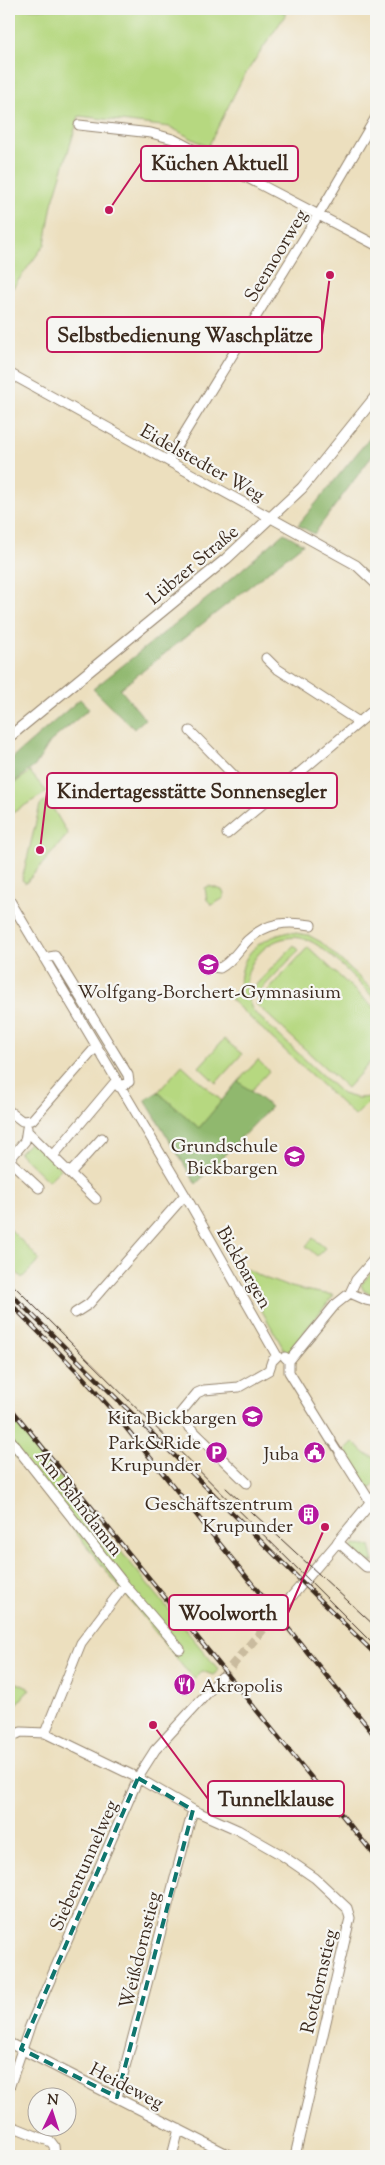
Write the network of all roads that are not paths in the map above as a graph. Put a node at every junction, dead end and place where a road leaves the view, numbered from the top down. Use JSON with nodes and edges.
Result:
{"nodes":[{"id":1,"x":376,"y":117,"type":"edge"},
{"id":2,"x":79,"y":124,"type":"dead end"},
{"id":3,"x":319,"y":214,"type":"junction"},
{"id":4,"x":376,"y":245,"type":"edge"},
{"id":5,"x":9,"y":373,"type":"edge"},
{"id":6,"x":376,"y":396,"type":"edge"},
{"id":7,"x":168,"y":460,"type":"junction"},
{"id":8,"x":271,"y":519,"type":"junction"},
{"id":9,"x":376,"y":584,"type":"edge"},
{"id":10,"x":266,"y":658,"type":"dead end"},
{"id":11,"x":376,"y":708,"type":"edge"},
{"id":12,"x":360,"y":722,"type":"junction"},
{"id":13,"x":190,"y":731,"type":"dead end"},
{"id":14,"x":9,"y":737,"type":"edge"},
{"id":15,"x":262,"y":804,"type":"junction"},
{"id":16,"x":227,"y":834,"type":"dead end"},
{"id":17,"x":9,"y":899,"type":"edge"},
{"id":18,"x":311,"y":925,"type":"dead end"},
{"id":19,"x":44,"y":958,"type":"junction"},
{"id":20,"x":212,"y":967,"type":"dead end"},
{"id":21,"x":96,"y":1046,"type":"junction"},
{"id":22,"x":118,"y":1084,"type":"junction"},
{"id":23,"x":9,"y":1111,"type":"edge"},
{"id":24,"x":27,"y":1126,"type":"junction"},
{"id":25,"x":102,"y":1138,"type":"dead end"},
{"id":26,"x":53,"y":1156,"type":"junction"},
{"id":27,"x":70,"y":1173,"type":"junction"},
{"id":28,"x":39,"y":1188,"type":"dead end"},
{"id":29,"x":185,"y":1195,"type":"junction"},
{"id":30,"x":96,"y":1199,"type":"dead end"},
{"id":31,"x":376,"y":1257,"type":"edge"},
{"id":32,"x":350,"y":1293,"type":"junction"},
{"id":33,"x":376,"y":1302,"type":"edge"},
{"id":34,"x":75,"y":1313,"type":"dead end"},
{"id":35,"x":277,"y":1356,"type":"junction"},
{"id":36,"x":289,"y":1361,"type":"junction"},
{"id":37,"x":9,"y":1438,"type":"edge"},
{"id":38,"x":331,"y":1440,"type":"joint"},
{"id":39,"x":340,"y":1454,"type":"joint"},
{"id":40,"x":248,"y":1483,"type":"dead end"},
{"id":41,"x":375,"y":1498,"type":"edge"},
{"id":42,"x":338,"y":1542,"type":"junction"},
{"id":43,"x":376,"y":1567,"type":"edge"},
{"id":44,"x":125,"y":1585,"type":"junction"},
{"id":45,"x":286,"y":1603,"type":"tunnel mouth"},
{"id":46,"x":180,"y":1650,"type":"dead end"},
{"id":47,"x":222,"y":1677,"type":"tunnel mouth"},
{"id":48,"x":45,"y":1733,"type":"junction"},
{"id":49,"x":9,"y":1738,"type":"edge"},
{"id":50,"x":138,"y":1778,"type":"junction"},
{"id":51,"x":193,"y":1810,"type":"junction"},
{"id":52,"x":9,"y":2043,"type":"edge"},
{"id":53,"x":21,"y":2050,"type":"junction"},
{"id":54,"x":9,"y":2088,"type":"edge"},
{"id":55,"x":117,"y":2098,"type":"junction"},
{"id":56,"x":9,"y":2125,"type":"edge"},
{"id":57,"x":179,"y":2129,"type":"junction"},
{"id":58,"x":55,"y":2156,"type":"edge"},
{"id":59,"x":172,"y":2156,"type":"edge"},
{"id":60,"x":231,"y":2156,"type":"edge"},
{"id":61,"x":295,"y":2156,"type":"edge"}],
"edges":[{"from":1,"to":3,"type":"street","name":"Seemoorweg"},
{"from":2,"to":3,"type":"street"},
{"from":3,"to":4,"type":"street"},
{"from":3,"to":7,"type":"street","name":"Seemoorweg"},
{"from":5,"to":7,"type":"street","name":"Eidelstedter Weg"},
{"from":6,"to":8,"type":"street","name":"Lübzer Straße"},
{"from":7,"to":8,"type":"street","name":"Eidelstedter Weg"},
{"from":8,"to":9,"type":"street","name":"Eidelstedter Weg"},
{"from":8,"to":14,"type":"street","name":"Lübzer Straße"},
{"from":10,"to":12,"type":"street"},
{"from":11,"to":12,"type":"street"},
{"from":12,"to":15,"type":"street"},
{"from":13,"to":15,"type":"street"},
{"from":15,"to":16,"type":"street"},
{"from":17,"to":19,"type":"street","name":"Bickbargen"},
{"from":18,"to":20,"type":"street"},
{"from":19,"to":21,"type":"street","name":"Bickbargen"},
{"from":19,"to":22,"type":"street"},
{"from":21,"to":22,"type":"street","name":"Bickbargen"},
{"from":21,"to":24,"type":"street"},
{"from":22,"to":26,"type":"street"},
{"from":22,"to":29,"type":"street","name":"Bickbargen"},
{"from":23,"to":24,"type":"street"},
{"from":24,"to":26,"type":"street"},
{"from":24,"to":28,"type":"street"},
{"from":25,"to":27,"type":"street"},
{"from":26,"to":27,"type":"street"},
{"from":27,"to":30,"type":"street"},
{"from":29,"to":34,"type":"street"},
{"from":29,"to":35,"type":"street","name":"Bickbargen"},
{"from":31,"to":32,"type":"street"},
{"from":32,"to":33,"type":"street"},
{"from":32,"to":36,"type":"street"},
{"from":35,"to":36,"type":"street"},
{"from":35,"to":40,"type":"street"},
{"from":36,"to":38,"type":"street"},
{"from":37,"to":44,"type":"street","name":"Am Bahndamm"},
{"from":38,"to":39,"type":"street"},
{"from":39,"to":41,"type":"street"},
{"from":41,"to":42,"type":"street"},
{"from":42,"to":43,"type":"street"},
{"from":42,"to":45,"type":"street"},
{"from":44,"to":46,"type":"street","name":"Am Bahndamm"},
{"from":44,"to":48,"type":"street"},
{"from":47,"to":50,"type":"street","name":"Siebentunnelweg"},
{"from":48,"to":49,"type":"street"},
{"from":48,"to":50,"type":"street","name":"Rotdornstieg"},
{"from":50,"to":51,"type":"street","name":"Rotdornstieg"},
{"from":50,"to":53,"type":"street","name":"Siebentunnelweg"},
{"from":51,"to":55,"type":"street","name":"Weißdornstieg"},
{"from":51,"to":61,"type":"street","name":"Rotdornstieg"},
{"from":52,"to":53,"type":"street","name":"Heideweg"},
{"from":53,"to":54,"type":"street","name":"Siebentunnelweg"},
{"from":53,"to":55,"type":"street","name":"Heideweg"},
{"from":55,"to":57,"type":"street","name":"Heideweg"},
{"from":56,"to":58,"type":"street"},
{"from":57,"to":59,"type":"street"},
{"from":57,"to":60,"type":"street","name":"Heideweg"}]}
